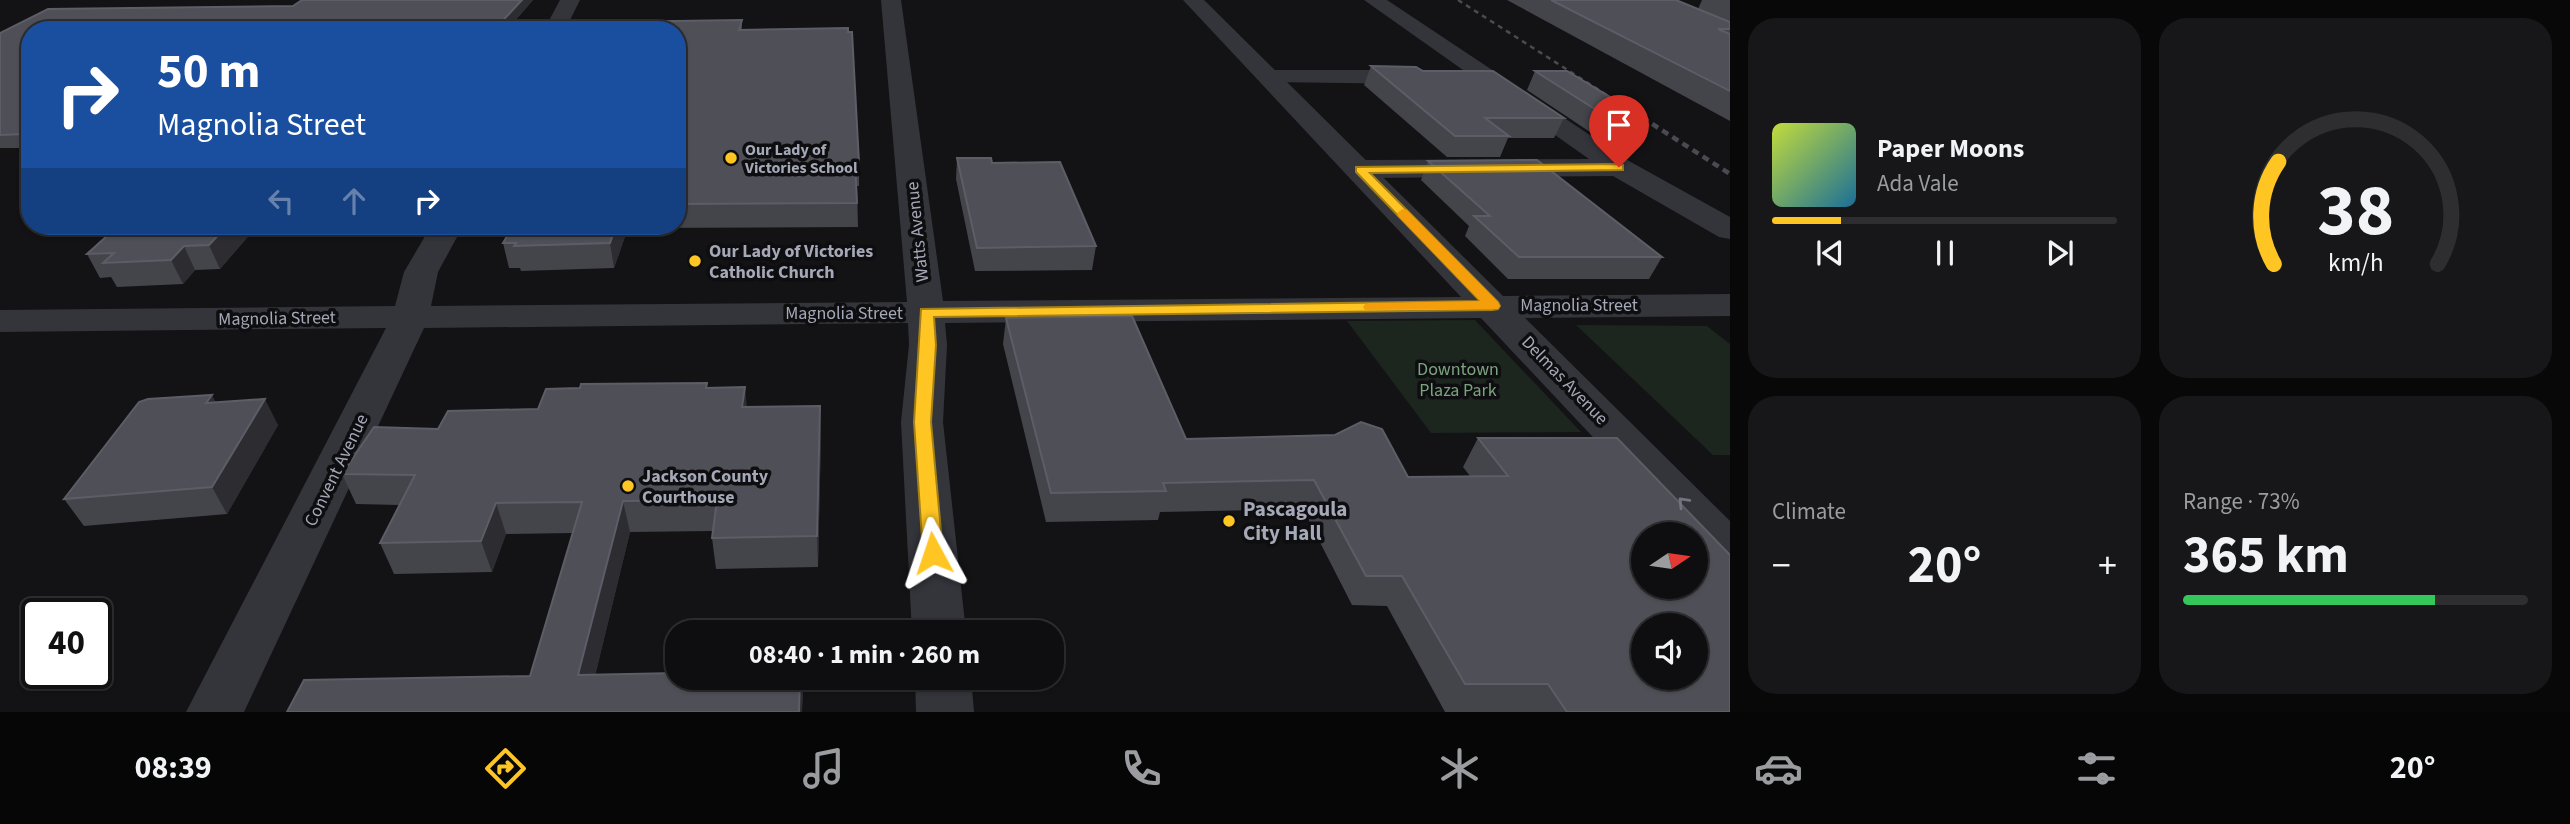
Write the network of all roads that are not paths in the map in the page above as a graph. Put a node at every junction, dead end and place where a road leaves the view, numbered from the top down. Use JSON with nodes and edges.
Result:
{"nodes":[{"id":1,"x":570,"y":0,"type":"edge"},
{"id":2,"x":891,"y":0,"type":"edge"},
{"id":3,"x":1194,"y":0,"type":"edge"},
{"id":4,"x":1374,"y":0,"type":"edge"},
{"id":5,"x":559,"y":21,"type":"edge"},
{"id":6,"x":1486,"y":76,"type":"junction"},
{"id":7,"x":1270,"y":77,"type":"junction"},
{"id":8,"x":1619,"y":167,"type":"junction"},
{"id":9,"x":1360,"y":169,"type":"junction"},
{"id":10,"x":1730,"y":230,"type":"edge"},
{"id":11,"x":442,"y":235,"type":"edge"},
{"id":12,"x":1730,"y":305,"type":"edge"},
{"id":13,"x":1493,"y":306,"type":"junction"},
{"id":14,"x":926,"y":312,"type":"junction"},
{"id":15,"x":411,"y":316,"type":"junction"},
{"id":16,"x":0,"y":321,"type":"edge"},
{"id":17,"x":1730,"y":551,"type":"edge"},
{"id":18,"x":938,"y":620,"type":"edge"},
{"id":19,"x":944,"y":690,"type":"edge"},
{"id":20,"x":215,"y":712,"type":"edge"},
{"id":21,"x":946,"y":712,"type":"edge"}],
"edges":[{"from":1,"to":5,"type":"street"},
{"from":2,"to":14,"type":"street","name":"Watts Avenue"},
{"from":3,"to":7,"type":"street","name":"Delmas Avenue"},
{"from":4,"to":6,"type":"street"},
{"from":6,"to":7,"type":"street"},
{"from":6,"to":8,"type":"street"},
{"from":7,"to":9,"type":"street","name":"Delmas Avenue"},
{"from":8,"to":9,"type":"street"},
{"from":8,"to":10,"type":"street"},
{"from":9,"to":13,"type":"street","name":"Delmas Avenue"},
{"from":11,"to":15,"type":"street","name":"Convent Avenue"},
{"from":12,"to":13,"type":"street","name":"Magnolia Street"},
{"from":13,"to":14,"type":"street","name":"Magnolia Street"},
{"from":17,"to":13,"type":"street","name":"Delmas Avenue","one_way":true},
{"from":14,"to":15,"type":"street","name":"Magnolia Street"},
{"from":14,"to":18,"type":"street","name":"Watts Avenue"},
{"from":15,"to":16,"type":"street","name":"Magnolia Street"},
{"from":15,"to":20,"type":"street","name":"Convent Avenue"},
{"from":19,"to":21,"type":"street"}]}
